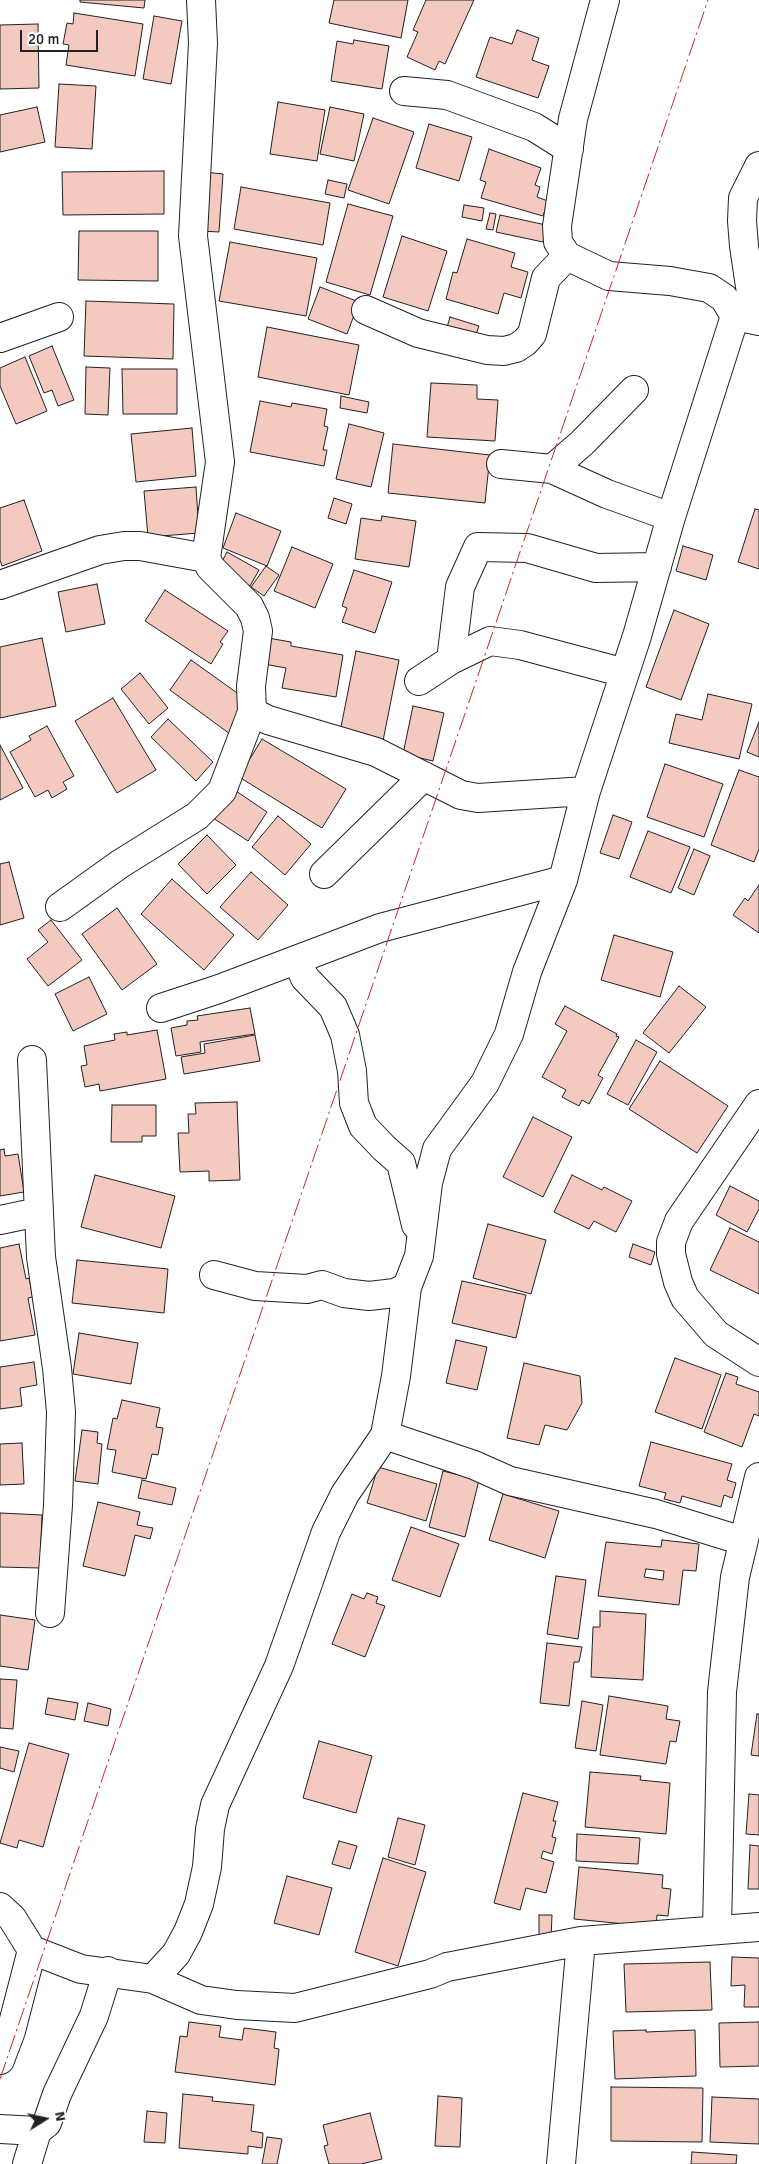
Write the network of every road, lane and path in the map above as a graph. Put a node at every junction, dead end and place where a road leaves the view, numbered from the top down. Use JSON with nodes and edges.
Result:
{"nodes":[{"id":1,"x":201,"y":0,"type":"edge"},
{"id":2,"x":605,"y":0,"type":"edge"},
{"id":3,"x":404,"y":91,"type":"dead end"},
{"id":4,"x":569,"y":149,"type":"junction"},
{"id":5,"x":759,"y":166,"type":"edge"},
{"id":6,"x":567,"y":256,"type":"junction"},
{"id":7,"x":366,"y":310,"type":"dead end"},
{"id":8,"x":59,"y":317,"type":"dead end"},
{"id":9,"x":750,"y":319,"type":"edge"},
{"id":10,"x":0,"y":338,"type":"edge"},
{"id":11,"x":634,"y":390,"type":"dead end"},
{"id":12,"x":501,"y":464,"type":"dead end"},
{"id":13,"x":552,"y":469,"type":"junction"},
{"id":14,"x":672,"y":517,"type":"junction"},
{"id":15,"x":206,"y":558,"type":"junction"},
{"id":16,"x":657,"y":567,"type":"junction"},
{"id":17,"x":0,"y":585,"type":"edge"},
{"id":18,"x":451,"y":660,"type":"junction"},
{"id":19,"x":625,"y":673,"type":"junction"},
{"id":20,"x":420,"y":681,"type":"dead end"},
{"id":21,"x":252,"y":712,"type":"junction"},
{"id":22,"x":424,"y":776,"type":"junction"},
{"id":23,"x":586,"y":791,"type":"junction"},
{"id":24,"x":324,"y":874,"type":"dead end"},
{"id":25,"x":563,"y":880,"type":"junction"},
{"id":26,"x":60,"y":907,"type":"dead end"},
{"id":27,"x":296,"y":960,"type":"junction"},
{"id":28,"x":161,"y":1008,"type":"dead end"},
{"id":29,"x":32,"y":1060,"type":"dead end"},
{"id":30,"x":759,"y":1104,"type":"edge"},
{"id":31,"x":38,"y":1212,"type":"junction"},
{"id":32,"x":0,"y":1220,"type":"edge"},
{"id":33,"x":422,"y":1234,"type":"junction"},
{"id":34,"x":214,"y":1275,"type":"dead end"},
{"id":35,"x":406,"y":1287,"type":"junction"},
{"id":36,"x":759,"y":1362,"type":"edge"},
{"id":37,"x":385,"y":1435,"type":"junction"},
{"id":38,"x":759,"y":1477,"type":"edge"},
{"id":39,"x":743,"y":1541,"type":"junction"},
{"id":40,"x":50,"y":1612,"type":"dead end"},
{"id":41,"x":0,"y":1908,"type":"edge"},
{"id":42,"x":759,"y":1927,"type":"edge"},
{"id":43,"x":717,"y":1929,"type":"junction"},
{"id":44,"x":581,"y":1941,"type":"junction"},
{"id":45,"x":32,"y":1950,"type":"junction"},
{"id":46,"x":108,"y":1971,"type":"junction"},
{"id":47,"x":153,"y":1979,"type":"junction"},
{"id":48,"x":0,"y":2060,"type":"edge"},
{"id":49,"x":0,"y":2129,"type":"edge"},
{"id":50,"x":37,"y":2130,"type":"junction"},
{"id":51,"x":27,"y":2164,"type":"edge"},
{"id":52,"x":562,"y":2164,"type":"edge"}],
"edges":[{"from":1,"to":15,"type":"street"},
{"from":2,"to":4,"type":"street"},
{"from":3,"to":4,"type":"street"},
{"from":4,"to":6,"type":"street"},
{"from":5,"to":9,"type":"street"},
{"from":6,"to":7,"type":"street"},
{"from":6,"to":9,"type":"street"},
{"from":8,"to":10,"type":"street"},
{"from":9,"to":14,"type":"street"},
{"from":11,"to":13,"type":"street"},
{"from":12,"to":13,"type":"street"},
{"from":13,"to":14,"type":"street"},
{"from":14,"to":16,"type":"street"},
{"from":15,"to":17,"type":"street"},
{"from":15,"to":21,"type":"street"},
{"from":16,"to":18,"type":"street"},
{"from":16,"to":19,"type":"street"},
{"from":18,"to":19,"type":"street"},
{"from":18,"to":20,"type":"street"},
{"from":19,"to":23,"type":"street"},
{"from":21,"to":22,"type":"street"},
{"from":21,"to":26,"type":"street"},
{"from":22,"to":23,"type":"street"},
{"from":22,"to":24,"type":"street"},
{"from":23,"to":25,"type":"street"},
{"from":25,"to":27,"type":"street"},
{"from":25,"to":33,"type":"street"},
{"from":27,"to":28,"type":"street"},
{"from":27,"to":33,"type":"street"},
{"from":29,"to":31,"type":"street"},
{"from":30,"to":36,"type":"street"},
{"from":31,"to":32,"type":"street"},
{"from":31,"to":40,"type":"street"},
{"from":33,"to":35,"type":"street"},
{"from":34,"to":35,"type":"street"},
{"from":35,"to":37,"type":"street"},
{"from":37,"to":39,"type":"street"},
{"from":37,"to":47,"type":"street"},
{"from":38,"to":39,"type":"street"},
{"from":39,"to":43,"type":"street"},
{"from":41,"to":45,"type":"street"},
{"from":42,"to":43,"type":"street"},
{"from":43,"to":44,"type":"street"},
{"from":44,"to":47,"type":"street"},
{"from":44,"to":52,"type":"street"},
{"from":45,"to":46,"type":"street"},
{"from":45,"to":48,"type":"street"},
{"from":46,"to":47,"type":"street"},
{"from":46,"to":50,"type":"street"},
{"from":49,"to":50,"type":"street"},
{"from":50,"to":51,"type":"street"}]}
